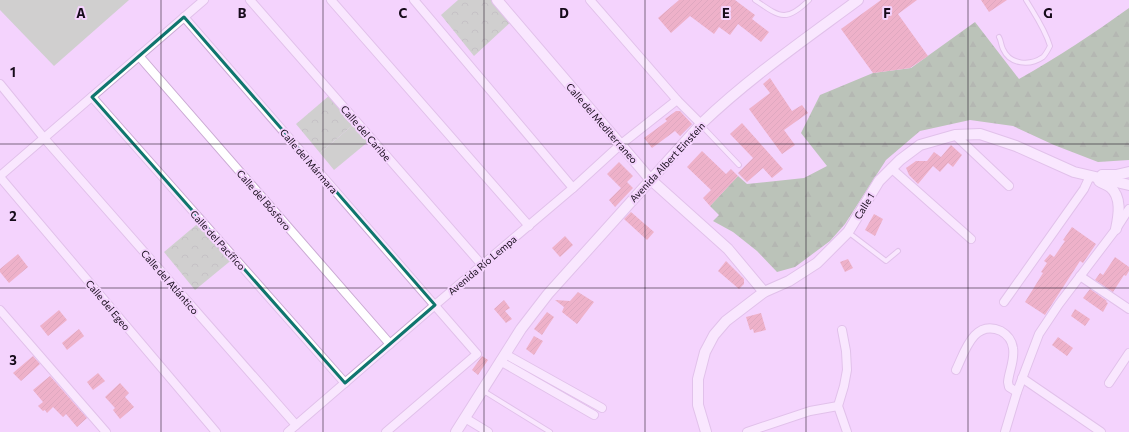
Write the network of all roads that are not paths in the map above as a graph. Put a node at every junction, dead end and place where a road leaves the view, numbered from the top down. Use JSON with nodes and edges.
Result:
{"nodes":[{"id":1,"x":204,"y":0,"type":"edge"},
{"id":2,"x":250,"y":0,"type":"edge"},
{"id":3,"x":331,"y":0,"type":"edge"},
{"id":4,"x":414,"y":0,"type":"edge"},
{"id":5,"x":497,"y":0,"type":"edge"},
{"id":6,"x":590,"y":0,"type":"edge"},
{"id":7,"x":755,"y":0,"type":"edge"},
{"id":8,"x":809,"y":0,"type":"edge"},
{"id":9,"x":858,"y":0,"type":"edge"},
{"id":10,"x":1026,"y":0,"type":"edge"},
{"id":11,"x":184,"y":17,"type":"junction"},
{"id":12,"x":999,"y":37,"type":"dead end"},
{"id":13,"x":139,"y":56,"type":"junction"},
{"id":14,"x":0,"y":84,"type":"edge"},
{"id":15,"x":92,"y":97,"type":"junction"},
{"id":16,"x":677,"y":100,"type":"junction"},
{"id":17,"x":701,"y":124,"type":"junction"},
{"id":18,"x":955,"y":135,"type":"junction"},
{"id":19,"x":44,"y":138,"type":"junction"},
{"id":20,"x":620,"y":145,"type":"junction"},
{"id":21,"x":739,"y":165,"type":"dead end"},
{"id":22,"x":891,"y":168,"type":"junction"},
{"id":23,"x":1129,"y":172,"type":"edge"},
{"id":24,"x":0,"y":176,"type":"edge"},
{"id":25,"x":1090,"y":176,"type":"junction"},
{"id":26,"x":650,"y":179,"type":"junction"},
{"id":27,"x":1129,"y":185,"type":"edge"},
{"id":28,"x":1009,"y":186,"type":"dead end"},
{"id":29,"x":573,"y":188,"type":"junction"},
{"id":30,"x":1129,"y":209,"type":"edge"},
{"id":31,"x":529,"y":226,"type":"junction"},
{"id":32,"x":1116,"y":229,"type":"junction"},
{"id":33,"x":848,"y":232,"type":"junction"},
{"id":34,"x":971,"y":239,"type":"dead end"},
{"id":35,"x":898,"y":252,"type":"dead end"},
{"id":36,"x":482,"y":266,"type":"junction"},
{"id":37,"x":1080,"y":276,"type":"junction"},
{"id":38,"x":764,"y":292,"type":"junction"},
{"id":39,"x":1004,"y":302,"type":"dead end"},
{"id":40,"x":435,"y":305,"type":"junction"},
{"id":41,"x":1129,"y":309,"type":"edge"},
{"id":42,"x":0,"y":310,"type":"edge"},
{"id":43,"x":842,"y":330,"type":"dead end"},
{"id":44,"x":390,"y":344,"type":"junction"},
{"id":45,"x":1129,"y":353,"type":"edge"},
{"id":46,"x":505,"y":359,"type":"junction"},
{"id":47,"x":956,"y":370,"type":"dead end"},
{"id":48,"x":1022,"y":378,"type":"junction"},
{"id":49,"x":345,"y":383,"type":"junction"},
{"id":50,"x":1109,"y":383,"type":"dead end"},
{"id":51,"x":482,"y":389,"type":"junction"},
{"id":52,"x":1017,"y":392,"type":"junction"},
{"id":53,"x":838,"y":406,"type":"junction"},
{"id":54,"x":602,"y":408,"type":"dead end"},
{"id":55,"x":594,"y":416,"type":"dead end"},
{"id":56,"x":465,"y":418,"type":"junction"},
{"id":57,"x":296,"y":425,"type":"junction"},
{"id":58,"x":106,"y":432,"type":"edge"},
{"id":59,"x":216,"y":432,"type":"edge"},
{"id":60,"x":288,"y":432,"type":"edge"},
{"id":61,"x":386,"y":432,"type":"edge"},
{"id":62,"x":456,"y":432,"type":"edge"},
{"id":63,"x":488,"y":432,"type":"edge"},
{"id":64,"x":550,"y":432,"type":"edge"},
{"id":65,"x":706,"y":432,"type":"edge"},
{"id":66,"x":747,"y":432,"type":"edge"},
{"id":67,"x":847,"y":432,"type":"edge"},
{"id":68,"x":1005,"y":432,"type":"edge"},
{"id":69,"x":1101,"y":432,"type":"edge"}],
"edges":[{"from":1,"to":11,"type":"street"},
{"from":2,"to":36,"type":"street","name":"Calle del Caribe"},
{"from":3,"to":31,"type":"street"},
{"from":4,"to":29,"type":"street"},
{"from":5,"to":20,"type":"street","name":"Calle del Mediterraneo"},
{"from":6,"to":16,"type":"street"},
{"from":7,"to":8,"type":"lane"},
{"from":9,"to":17,"type":"street","name":"Avenida Albert Einstein"},
{"from":10,"to":12,"type":"lane"},
{"from":11,"to":13,"type":"street"},
{"from":11,"to":40,"type":"street","name":"Calle del Mármara"},
{"from":13,"to":15,"type":"street"},
{"from":13,"to":44,"type":"street","name":"Calle del Bósforo"},
{"from":14,"to":19,"type":"street","name":"Calle del Atlántico"},
{"from":15,"to":19,"type":"street"},
{"from":15,"to":49,"type":"street","name":"Calle del Pacífico"},
{"from":16,"to":17,"type":"street"},
{"from":16,"to":20,"type":"street","name":"Avenida Río Lempa"},
{"from":17,"to":21,"type":"lane"},
{"from":17,"to":26,"type":"street","name":"Avenida Albert Einstein"},
{"from":18,"to":22,"type":"street","name":"Calle 1"},
{"from":18,"to":25,"type":"street","name":"Calle 1"},
{"from":18,"to":28,"type":"street"},
{"from":19,"to":24,"type":"street"},
{"from":19,"to":57,"type":"street","name":"Calle del Atlántico"},
{"from":20,"to":26,"type":"street","name":"Calle del Mediterraneo"},
{"from":20,"to":29,"type":"street","name":"Avenida Río Lempa"},
{"from":22,"to":33,"type":"street","name":"Calle 1"},
{"from":22,"to":34,"type":"street"},
{"from":23,"to":25,"type":"street"},
{"from":24,"to":59,"type":"street","name":"Calle del Egeo"},
{"from":25,"to":27,"type":"street","name":"Calle 1"},
{"from":25,"to":32,"type":"street"},
{"from":25,"to":39,"type":"street"},
{"from":26,"to":38,"type":"street","name":"Calle del Mediterraneo"},
{"from":26,"to":46,"type":"street","name":"Avenida Albert Einstein"},
{"from":29,"to":31,"type":"street","name":"Avenida Río Lempa"},
{"from":30,"to":32,"type":"street"},
{"from":31,"to":36,"type":"street","name":"Avenida Río Lempa"},
{"from":32,"to":37,"type":"street"},
{"from":33,"to":35,"type":"lane"},
{"from":33,"to":38,"type":"street","name":"Calle 1"},
{"from":36,"to":40,"type":"street","name":"Avenida Río Lempa"},
{"from":37,"to":41,"type":"street"},
{"from":37,"to":48,"type":"street"},
{"from":38,"to":65,"type":"street","name":"Calle 1"},
{"from":40,"to":44,"type":"street","name":"Avenida Río Lempa"},
{"from":40,"to":61,"type":"street","name":"Calle del Mármara"},
{"from":42,"to":58,"type":"street"},
{"from":43,"to":53,"type":"street"},
{"from":44,"to":49,"type":"street","name":"Avenida Río Lempa"},
{"from":45,"to":50,"type":"street"},
{"from":46,"to":51,"type":"street","name":"Avenida Albert Einstein"},
{"from":46,"to":54,"type":"street"},
{"from":46,"to":55,"type":"street"},
{"from":47,"to":52,"type":"street"},
{"from":48,"to":52,"type":"street"},
{"from":48,"to":69,"type":"street"},
{"from":49,"to":57,"type":"street","name":"Avenida Río Lempa"},
{"from":51,"to":56,"type":"street","name":"Avenida Albert Einstein"},
{"from":51,"to":64,"type":"lane"},
{"from":52,"to":68,"type":"street"},
{"from":53,"to":66,"type":"street"},
{"from":53,"to":67,"type":"street"},
{"from":56,"to":62,"type":"street","name":"Avenida Albert Einstein"},
{"from":56,"to":63,"type":"street"},
{"from":57,"to":60,"type":"street","name":"Avenida Río Lempa"}]}
